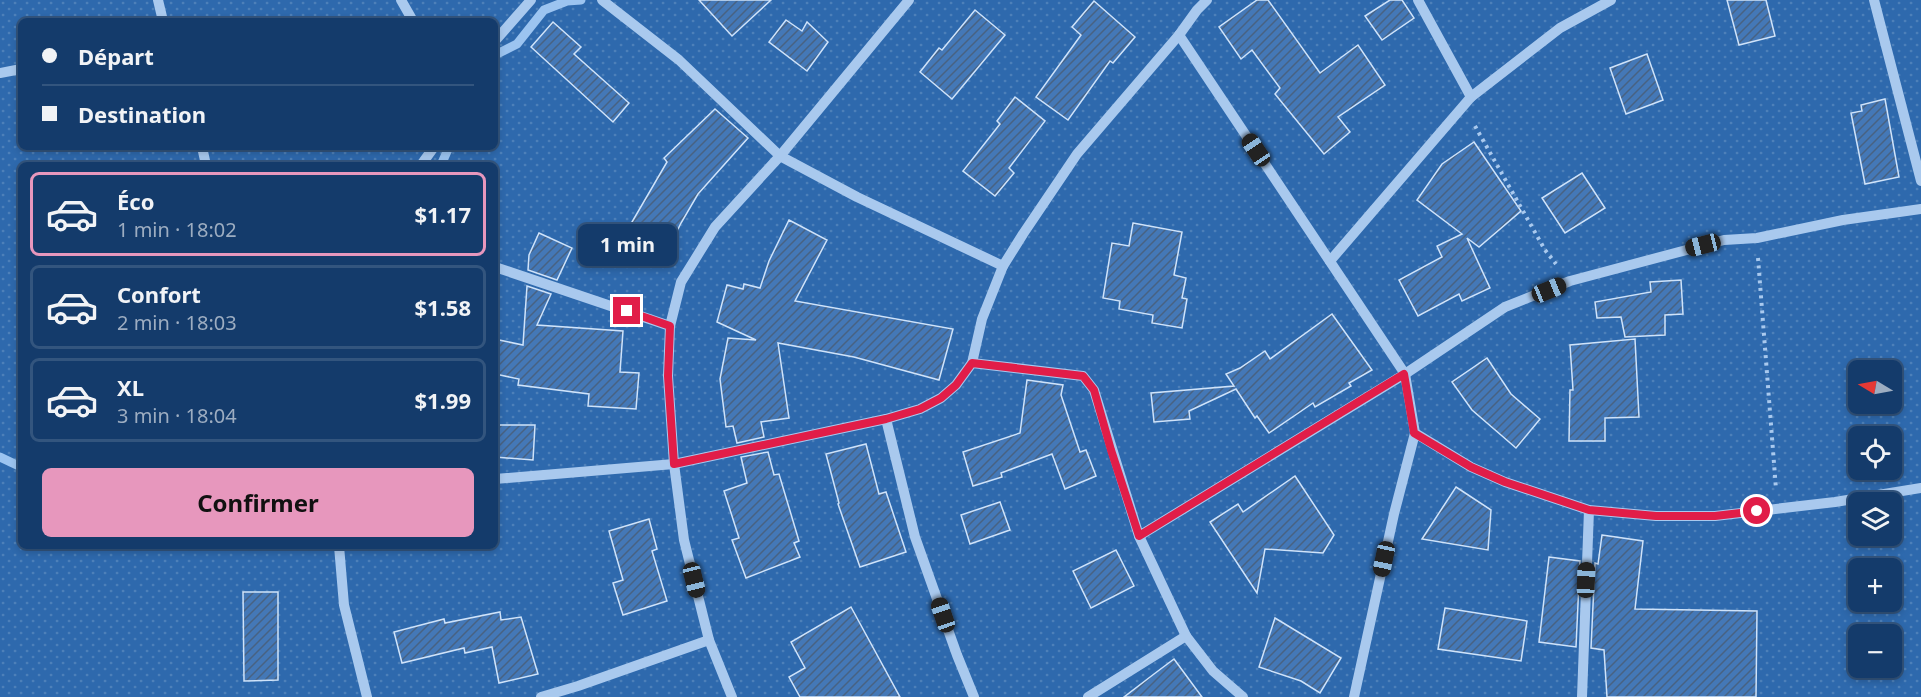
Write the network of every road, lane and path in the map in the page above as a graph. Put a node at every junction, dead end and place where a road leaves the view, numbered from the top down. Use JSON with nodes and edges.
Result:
{"nodes":[{"id":1,"x":158,"y":0,"type":"edge"},
{"id":2,"x":401,"y":0,"type":"edge"},
{"id":3,"x":531,"y":0,"type":"edge"},
{"id":4,"x":602,"y":0,"type":"edge"},
{"id":5,"x":909,"y":0,"type":"edge"},
{"id":6,"x":1189,"y":0,"type":"edge"},
{"id":7,"x":1207,"y":0,"type":"edge"},
{"id":8,"x":1418,"y":0,"type":"edge"},
{"id":9,"x":1611,"y":0,"type":"edge"},
{"id":10,"x":1874,"y":0,"type":"edge"},
{"id":11,"x":1197,"y":10,"type":"junction"},
{"id":12,"x":162,"y":18,"type":"edge"},
{"id":13,"x":411,"y":18,"type":"edge"},
{"id":14,"x":1179,"y":35,"type":"junction"},
{"id":15,"x":498,"y":37,"type":"edge"},
{"id":16,"x":18,"y":70,"type":"edge"},
{"id":17,"x":0,"y":73,"type":"edge"},
{"id":18,"x":1471,"y":97,"type":"junction"},
{"id":19,"x":1464,"y":106,"type":"junction"},
{"id":20,"x":780,"y":156,"type":"junction"},
{"id":21,"x":1921,"y":181,"type":"edge"},
{"id":22,"x":1921,"y":209,"type":"edge"},
{"id":23,"x":1757,"y":238,"type":"junction"},
{"id":24,"x":1330,"y":261,"type":"junction"},
{"id":25,"x":1003,"y":267,"type":"junction"},
{"id":26,"x":498,"y":268,"type":"edge"},
{"id":27,"x":1570,"y":281,"type":"junction"},
{"id":28,"x":670,"y":326,"type":"junction"},
{"id":29,"x":972,"y":363,"type":"junction"},
{"id":30,"x":1404,"y":374,"type":"junction"},
{"id":31,"x":886,"y":419,"type":"junction"},
{"id":32,"x":1414,"y":433,"type":"junction"},
{"id":33,"x":674,"y":464,"type":"junction"},
{"id":34,"x":498,"y":478,"type":"edge"},
{"id":35,"x":1921,"y":488,"type":"edge"},
{"id":36,"x":1778,"y":508,"type":"junction"},
{"id":37,"x":1589,"y":510,"type":"junction"},
{"id":38,"x":1139,"y":536,"type":"junction"},
{"id":39,"x":339,"y":549,"type":"edge"},
{"id":40,"x":1186,"y":636,"type":"junction"},
{"id":41,"x":709,"y":640,"type":"junction"},
{"id":42,"x":367,"y":697,"type":"edge"},
{"id":43,"x":541,"y":697,"type":"edge"},
{"id":44,"x":732,"y":697,"type":"edge"},
{"id":45,"x":974,"y":697,"type":"edge"},
{"id":46,"x":1088,"y":697,"type":"edge"},
{"id":47,"x":1244,"y":697,"type":"edge"},
{"id":48,"x":1354,"y":697,"type":"edge"},
{"id":49,"x":1581,"y":697,"type":"edge"}],
"edges":[{"from":1,"to":12,"type":"street"},
{"from":2,"to":13,"type":"street"},
{"from":3,"to":15,"type":"street"},
{"from":4,"to":20,"type":"street"},
{"from":5,"to":20,"type":"street"},
{"from":6,"to":11,"type":"street"},
{"from":7,"to":11,"type":"street"},
{"from":8,"to":18,"type":"street"},
{"from":9,"to":18,"type":"street"},
{"from":10,"to":21,"type":"street"},
{"from":11,"to":14,"type":"street"},
{"from":14,"to":24,"type":"street"},
{"from":14,"to":25,"type":"street"},
{"from":16,"to":17,"type":"street"},
{"from":18,"to":19,"type":"street"},
{"from":19,"to":24,"type":"street"},
{"from":19,"to":27,"type":"path"},
{"from":20,"to":25,"type":"street"},
{"from":20,"to":28,"type":"street"},
{"from":22,"to":23,"type":"street"},
{"from":23,"to":27,"type":"street"},
{"from":23,"to":36,"type":"path"},
{"from":24,"to":30,"type":"street"},
{"from":25,"to":29,"type":"street"},
{"from":26,"to":28,"type":"street"},
{"from":27,"to":30,"type":"street"},
{"from":28,"to":33,"type":"street"},
{"from":29,"to":31,"type":"street"},
{"from":29,"to":38,"type":"street"},
{"from":30,"to":32,"type":"street"},
{"from":30,"to":38,"type":"street"},
{"from":31,"to":33,"type":"street"},
{"from":31,"to":45,"type":"street"},
{"from":32,"to":37,"type":"street"},
{"from":32,"to":48,"type":"street"},
{"from":33,"to":34,"type":"street"},
{"from":33,"to":41,"type":"street"},
{"from":35,"to":36,"type":"street"},
{"from":36,"to":37,"type":"street"},
{"from":37,"to":49,"type":"street"},
{"from":38,"to":40,"type":"street"},
{"from":39,"to":42,"type":"street"},
{"from":40,"to":46,"type":"street"},
{"from":40,"to":47,"type":"street"},
{"from":41,"to":43,"type":"street"},
{"from":41,"to":44,"type":"street"}]}
